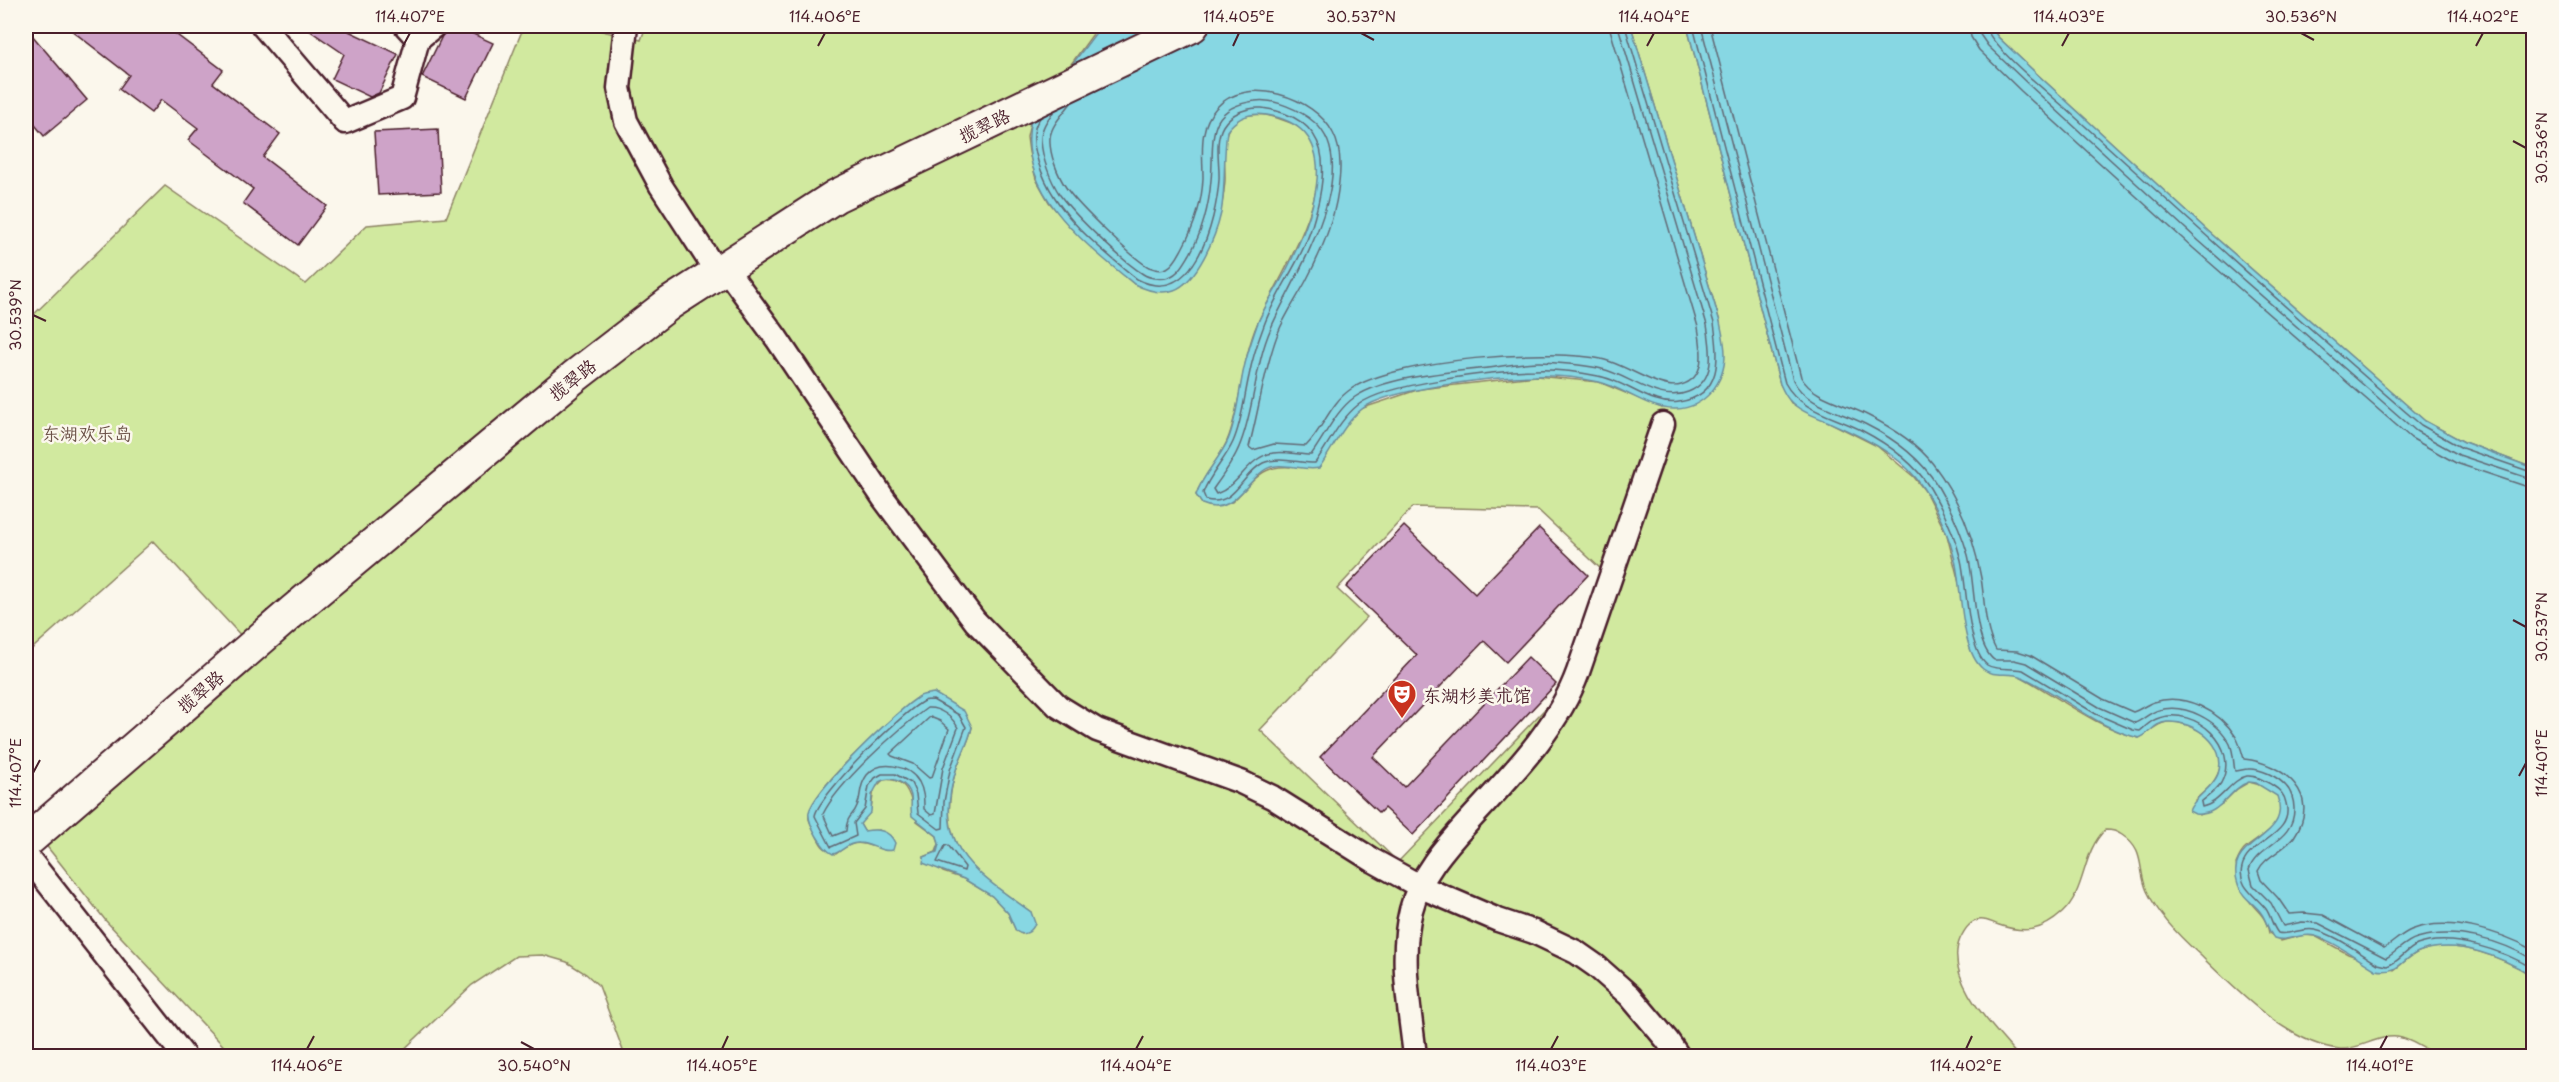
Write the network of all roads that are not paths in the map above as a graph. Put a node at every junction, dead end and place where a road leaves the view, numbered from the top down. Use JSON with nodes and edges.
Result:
{"nodes":[{"id":1,"x":263,"y":26,"type":"edge"},
{"id":2,"x":626,"y":26,"type":"edge"},
{"id":3,"x":1192,"y":26,"type":"edge"},
{"id":4,"x":420,"y":30,"type":"edge"},
{"id":5,"x":720,"y":269,"type":"junction"},
{"id":6,"x":1663,"y":424,"type":"dead end"},
{"id":7,"x":26,"y":842,"type":"edge"},
{"id":8,"x":26,"y":855,"type":"edge"},
{"id":9,"x":1421,"y":887,"type":"junction"},
{"id":10,"x":184,"y":1056,"type":"edge"},
{"id":11,"x":1415,"y":1056,"type":"edge"},
{"id":12,"x":1678,"y":1056,"type":"edge"}],
"edges":[{"from":1,"to":4,"type":"street"},
{"from":2,"to":5,"type":"street"},
{"from":3,"to":5,"type":"street","name":"揽翠路"},
{"from":5,"to":7,"type":"street","name":"揽翠路"},
{"from":5,"to":9,"type":"street"},
{"from":6,"to":9,"type":"street"},
{"from":8,"to":10,"type":"street"},
{"from":9,"to":11,"type":"street"},
{"from":9,"to":12,"type":"street"}]}
